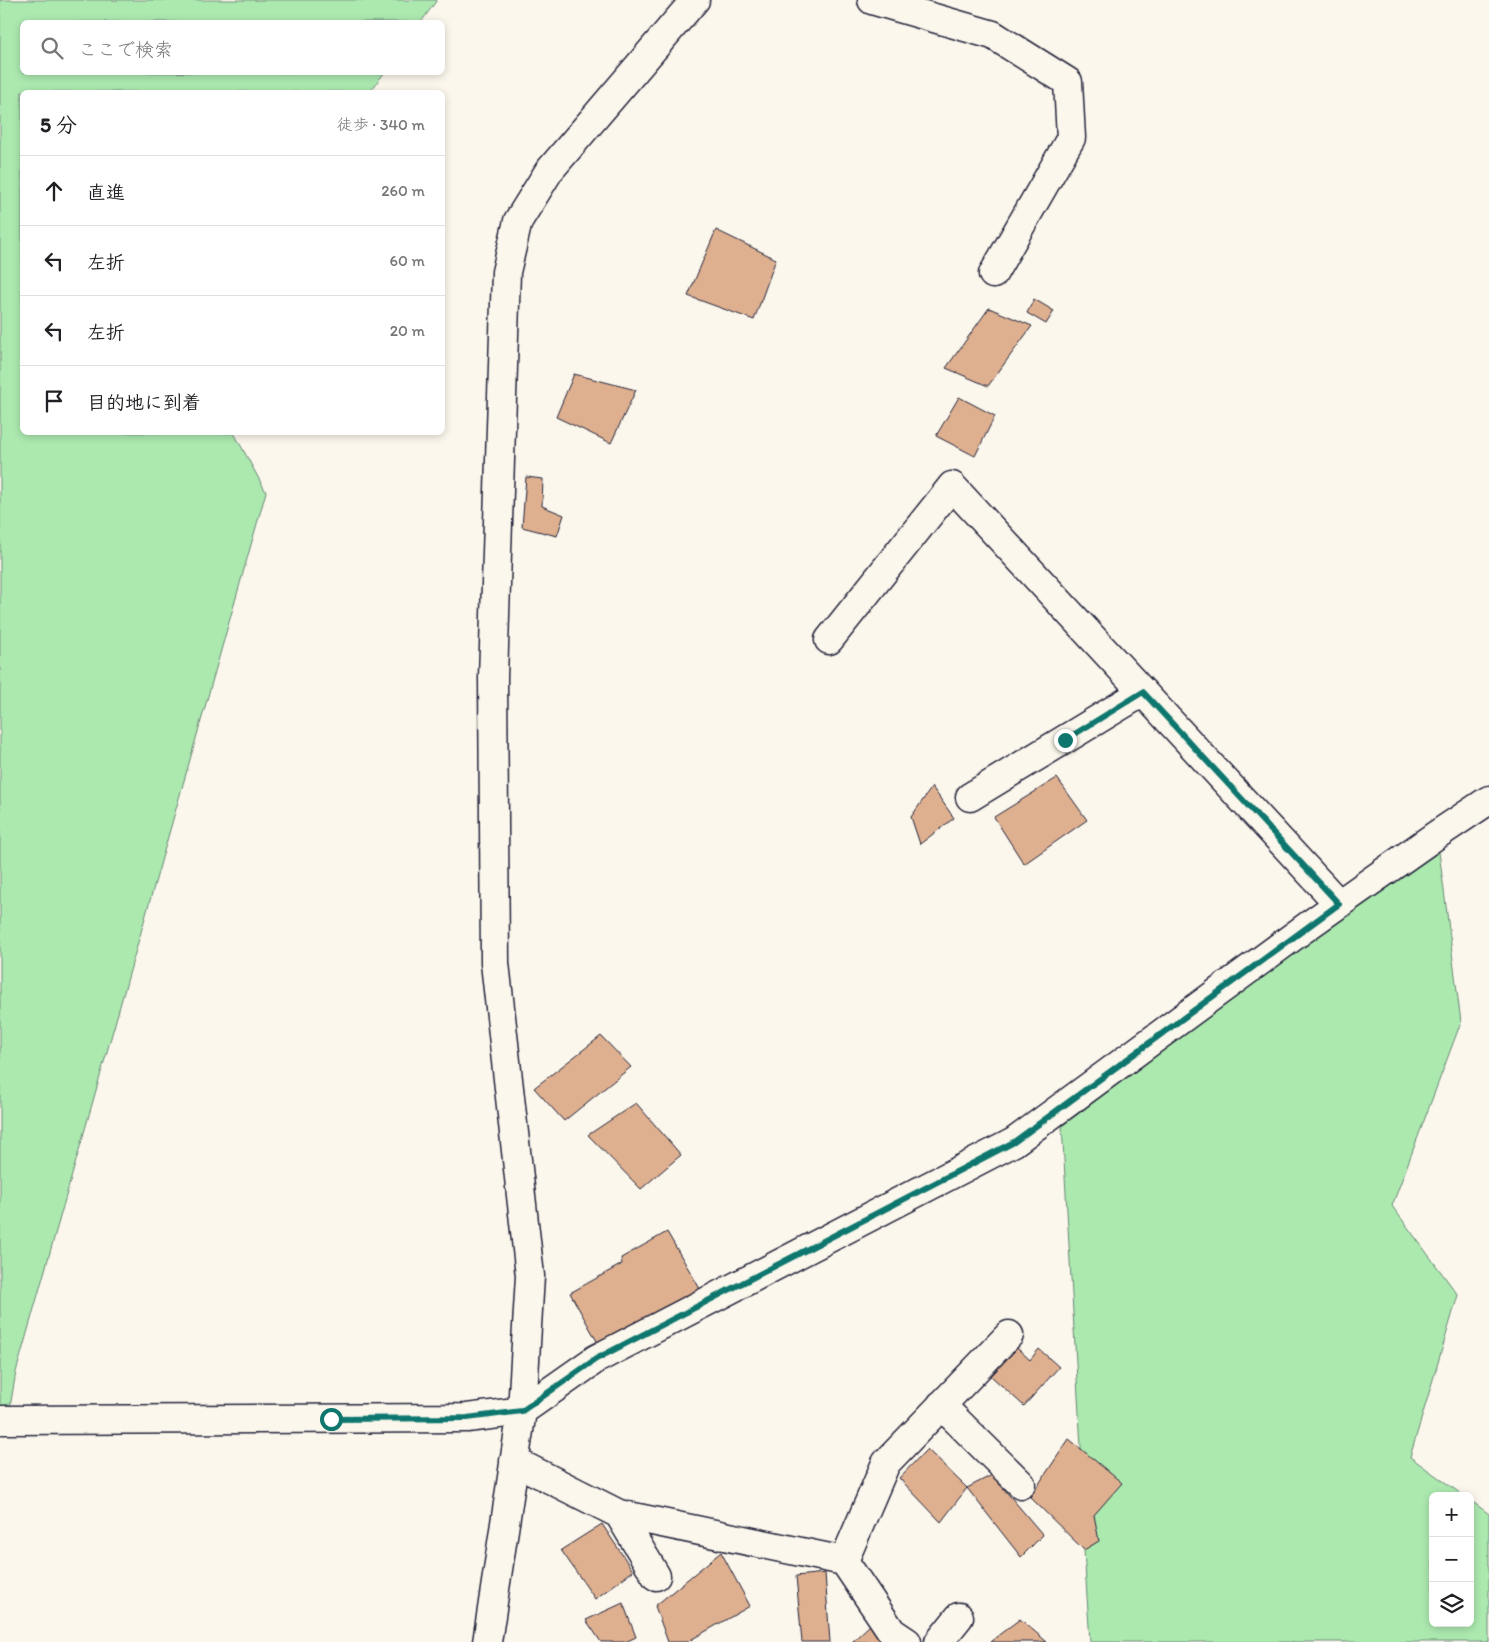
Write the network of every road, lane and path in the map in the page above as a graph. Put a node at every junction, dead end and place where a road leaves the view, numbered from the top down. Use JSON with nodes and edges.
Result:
{"nodes":[{"id":1,"x":695,"y":0,"type":"edge"},
{"id":2,"x":872,"y":0,"type":"edge"},
{"id":3,"x":993,"y":274,"type":"dead end"},
{"id":4,"x":829,"y":640,"type":"dead end"},
{"id":5,"x":1143,"y":692,"type":"junction"},
{"id":6,"x":970,"y":797,"type":"dead end"},
{"id":7,"x":1489,"y":800,"type":"edge"},
{"id":8,"x":1339,"y":904,"type":"junction"},
{"id":9,"x":1009,"y":1335,"type":"dead end"},
{"id":10,"x":941,"y":1405,"type":"junction"},
{"id":11,"x":522,"y":1411,"type":"junction"},
{"id":12,"x":0,"y":1420,"type":"edge"},
{"id":13,"x":514,"y":1460,"type":"junction"},
{"id":14,"x":1021,"y":1484,"type":"dead end"},
{"id":15,"x":620,"y":1514,"type":"junction"},
{"id":16,"x":844,"y":1561,"type":"junction"},
{"id":17,"x":656,"y":1576,"type":"dead end"},
{"id":18,"x":959,"y":1617,"type":"dead end"},
{"id":19,"x":487,"y":1642,"type":"edge"},
{"id":20,"x":907,"y":1642,"type":"edge"},
{"id":21,"x":939,"y":1642,"type":"edge"}],
"edges":[{"from":1,"to":11,"type":"street"},
{"from":2,"to":3,"type":"street"},
{"from":4,"to":5,"type":"street"},
{"from":5,"to":6,"type":"street"},
{"from":5,"to":8,"type":"street"},
{"from":7,"to":8,"type":"street"},
{"from":8,"to":11,"type":"street"},
{"from":9,"to":10,"type":"street"},
{"from":10,"to":14,"type":"street"},
{"from":10,"to":16,"type":"street"},
{"from":11,"to":12,"type":"street"},
{"from":11,"to":13,"type":"street"},
{"from":13,"to":15,"type":"street"},
{"from":13,"to":19,"type":"street"},
{"from":15,"to":16,"type":"street"},
{"from":15,"to":17,"type":"street"},
{"from":16,"to":20,"type":"street"},
{"from":18,"to":21,"type":"street"}]}
